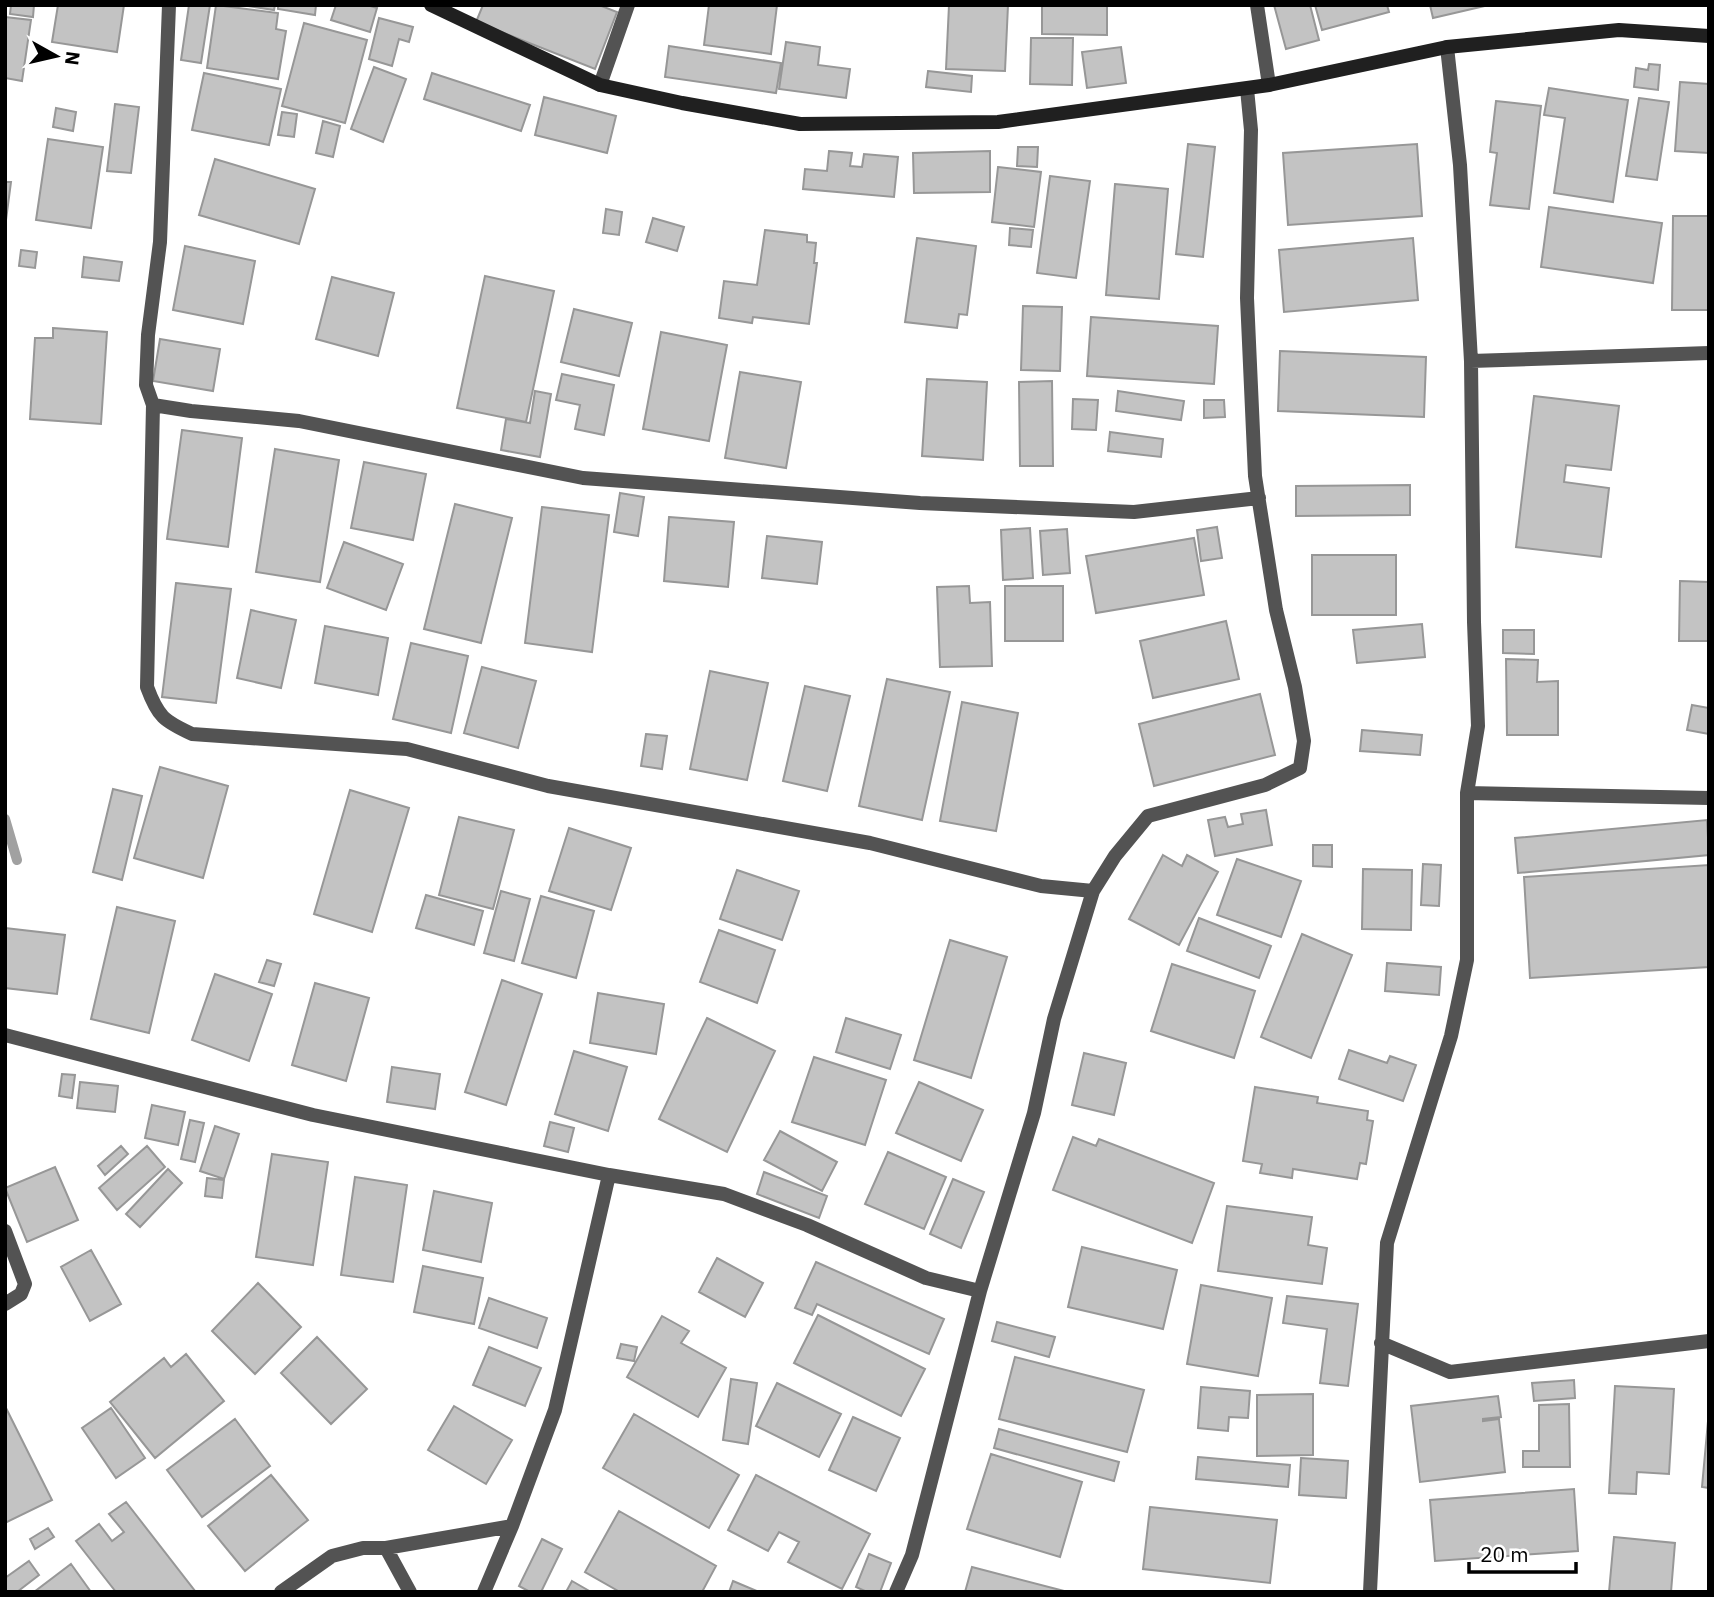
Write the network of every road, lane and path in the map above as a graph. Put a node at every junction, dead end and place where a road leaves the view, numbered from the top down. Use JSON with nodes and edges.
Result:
{"nodes":[{"id":1,"x":169,"y":5,"type":"edge"},
{"id":2,"x":431,"y":5,"type":"edge"},
{"id":3,"x":628,"y":5,"type":"edge"},
{"id":4,"x":1257,"y":5,"type":"edge"},
{"id":5,"x":1709,"y":36,"type":"edge"},
{"id":6,"x":1447,"y":47,"type":"junction"},
{"id":7,"x":600,"y":85,"type":"junction"},
{"id":8,"x":1269,"y":85,"type":"junction"},
{"id":9,"x":1247,"y":89,"type":"junction"},
{"id":10,"x":1709,"y":353,"type":"edge"},
{"id":11,"x":1471,"y":360,"type":"junction"},
{"id":12,"x":153,"y":405,"type":"junction"},
{"id":13,"x":1259,"y":498,"type":"junction"},
{"id":14,"x":1467,"y":793,"type":"junction"},
{"id":15,"x":1709,"y":798,"type":"edge"},
{"id":16,"x":1093,"y":891,"type":"junction"},
{"id":17,"x":5,"y":1035,"type":"edge"},
{"id":18,"x":609,"y":1175,"type":"junction"},
{"id":19,"x":5,"y":1231,"type":"edge"},
{"id":20,"x":980,"y":1291,"type":"junction"},
{"id":21,"x":5,"y":1304,"type":"edge"},
{"id":22,"x":1709,"y":1341,"type":"edge"},
{"id":23,"x":1381,"y":1343,"type":"junction"},
{"id":24,"x":512,"y":1526,"type":"junction"},
{"id":25,"x":386,"y":1548,"type":"junction"},
{"id":26,"x":281,"y":1592,"type":"edge"},
{"id":27,"x":410,"y":1592,"type":"edge"},
{"id":28,"x":484,"y":1592,"type":"edge"},
{"id":29,"x":896,"y":1592,"type":"edge"},
{"id":30,"x":1370,"y":1592,"type":"edge"}],
"edges":[{"from":1,"to":12,"type":"street"},
{"from":2,"to":7,"type":"street"},
{"from":3,"to":7,"type":"street"},
{"from":4,"to":8,"type":"street"},
{"from":5,"to":6,"type":"street"},
{"from":6,"to":8,"type":"street"},
{"from":6,"to":11,"type":"street"},
{"from":7,"to":9,"type":"street"},
{"from":8,"to":9,"type":"street"},
{"from":9,"to":13,"type":"street"},
{"from":10,"to":11,"type":"street"},
{"from":11,"to":14,"type":"street"},
{"from":12,"to":13,"type":"street"},
{"from":12,"to":16,"type":"street"},
{"from":13,"to":16,"type":"street"},
{"from":14,"to":15,"type":"street"},
{"from":14,"to":23,"type":"street"},
{"from":16,"to":20,"type":"street"},
{"from":17,"to":18,"type":"street"},
{"from":18,"to":20,"type":"street"},
{"from":18,"to":24,"type":"street"},
{"from":19,"to":21,"type":"street"},
{"from":20,"to":29,"type":"street"},
{"from":22,"to":23,"type":"street"},
{"from":23,"to":30,"type":"street"},
{"from":24,"to":25,"type":"street"},
{"from":24,"to":28,"type":"street"},
{"from":25,"to":26,"type":"street"},
{"from":25,"to":27,"type":"street"}]}
